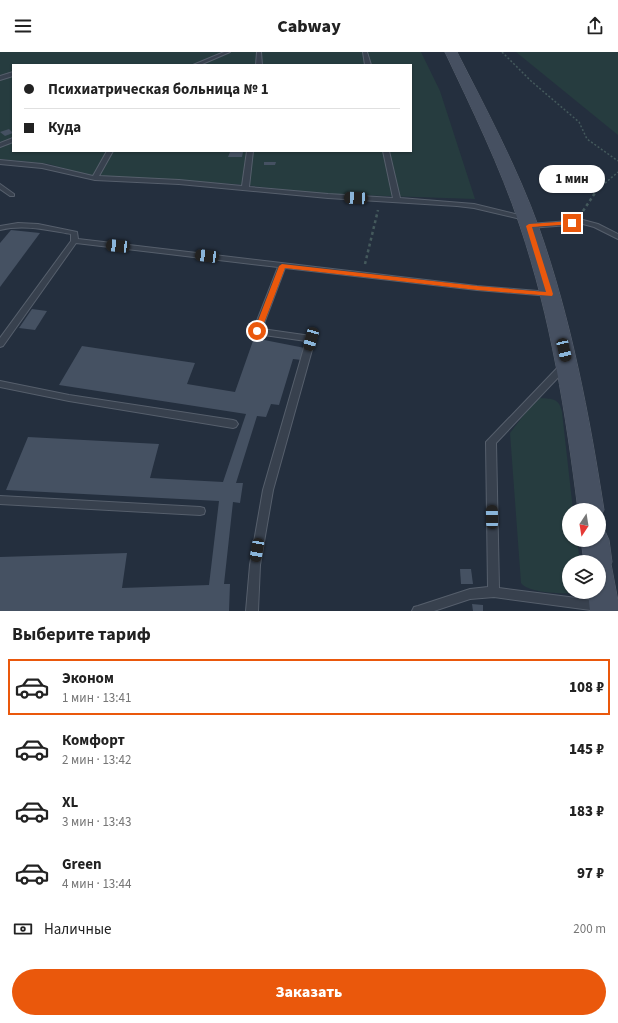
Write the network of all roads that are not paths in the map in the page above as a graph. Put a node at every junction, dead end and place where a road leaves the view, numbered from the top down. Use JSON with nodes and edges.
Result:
{"nodes":[{"id":1,"x":213,"y":52,"type":"edge"},
{"id":2,"x":228,"y":52,"type":"edge"},
{"id":3,"x":259,"y":52,"type":"edge"},
{"id":4,"x":365,"y":52,"type":"edge"},
{"id":5,"x":451,"y":52,"type":"edge"},
{"id":6,"x":220,"y":55,"type":"junction"},
{"id":7,"x":198,"y":64,"type":"edge"},
{"id":8,"x":259,"y":64,"type":"edge"},
{"id":9,"x":368,"y":64,"type":"edge"},
{"id":10,"x":12,"y":74,"type":"edge"},
{"id":11,"x":0,"y":78,"type":"edge"},
{"id":12,"x":12,"y":140,"type":"edge"},
{"id":13,"x":0,"y":145,"type":"edge"},
{"id":14,"x":109,"y":152,"type":"edge"},
{"id":15,"x":250,"y":152,"type":"edge"},
{"id":16,"x":386,"y":152,"type":"edge"},
{"id":17,"x":0,"y":162,"type":"edge"},
{"id":18,"x":95,"y":178,"type":"junction"},
{"id":19,"x":0,"y":186,"type":"edge"},
{"id":20,"x":244,"y":188,"type":"junction"},
{"id":21,"x":12,"y":195,"type":"dead end"},
{"id":22,"x":397,"y":200,"type":"junction"},
{"id":23,"x":527,"y":222,"type":"junction"},
{"id":24,"x":0,"y":228,"type":"edge"},
{"id":25,"x":618,"y":237,"type":"edge"},
{"id":26,"x":74,"y":241,"type":"junction"},
{"id":27,"x":282,"y":266,"type":"junction"},
{"id":28,"x":550,"y":294,"type":"junction"},
{"id":29,"x":0,"y":344,"type":"edge"},
{"id":30,"x":567,"y":363,"type":"junction"},
{"id":31,"x":0,"y":384,"type":"edge"},
{"id":32,"x":233,"y":424,"type":"dead end"},
{"id":33,"x":0,"y":500,"type":"edge"},
{"id":34,"x":590,"y":503,"type":"edge"},
{"id":35,"x":200,"y":511,"type":"dead end"},
{"id":36,"x":494,"y":592,"type":"junction"},
{"id":37,"x":603,"y":599,"type":"edge"},
{"id":38,"x":604,"y":609,"type":"edge"},
{"id":39,"x":252,"y":611,"type":"edge"},
{"id":40,"x":418,"y":611,"type":"edge"}],
"edges":[{"from":1,"to":6,"type":"lane"},
{"from":2,"to":6,"type":"lane"},
{"from":3,"to":8,"type":"lane"},
{"from":4,"to":9,"type":"lane"},
{"from":5,"to":23,"type":"street"},
{"from":6,"to":7,"type":"lane"},
{"from":10,"to":11,"type":"lane"},
{"from":12,"to":13,"type":"lane"},
{"from":14,"to":18,"type":"lane"},
{"from":15,"to":20,"type":"lane"},
{"from":16,"to":22,"type":"lane"},
{"from":17,"to":18,"type":"lane"},
{"from":18,"to":20,"type":"lane"},
{"from":19,"to":21,"type":"lane"},
{"from":20,"to":22,"type":"lane"},
{"from":22,"to":23,"type":"lane"},
{"from":23,"to":25,"type":"lane"},
{"from":23,"to":28,"type":"street"},
{"from":24,"to":26,"type":"lane"},
{"from":26,"to":27,"type":"lane"},
{"from":26,"to":29,"type":"lane"},
{"from":27,"to":28,"type":"lane"},
{"from":27,"to":39,"type":"lane"},
{"from":28,"to":30,"type":"street"},
{"from":30,"to":34,"type":"street"},
{"from":30,"to":36,"type":"lane"},
{"from":31,"to":32,"type":"lane"},
{"from":33,"to":35,"type":"lane"},
{"from":36,"to":38,"type":"lane"},
{"from":36,"to":40,"type":"lane"},
{"from":37,"to":38,"type":"street"}]}
